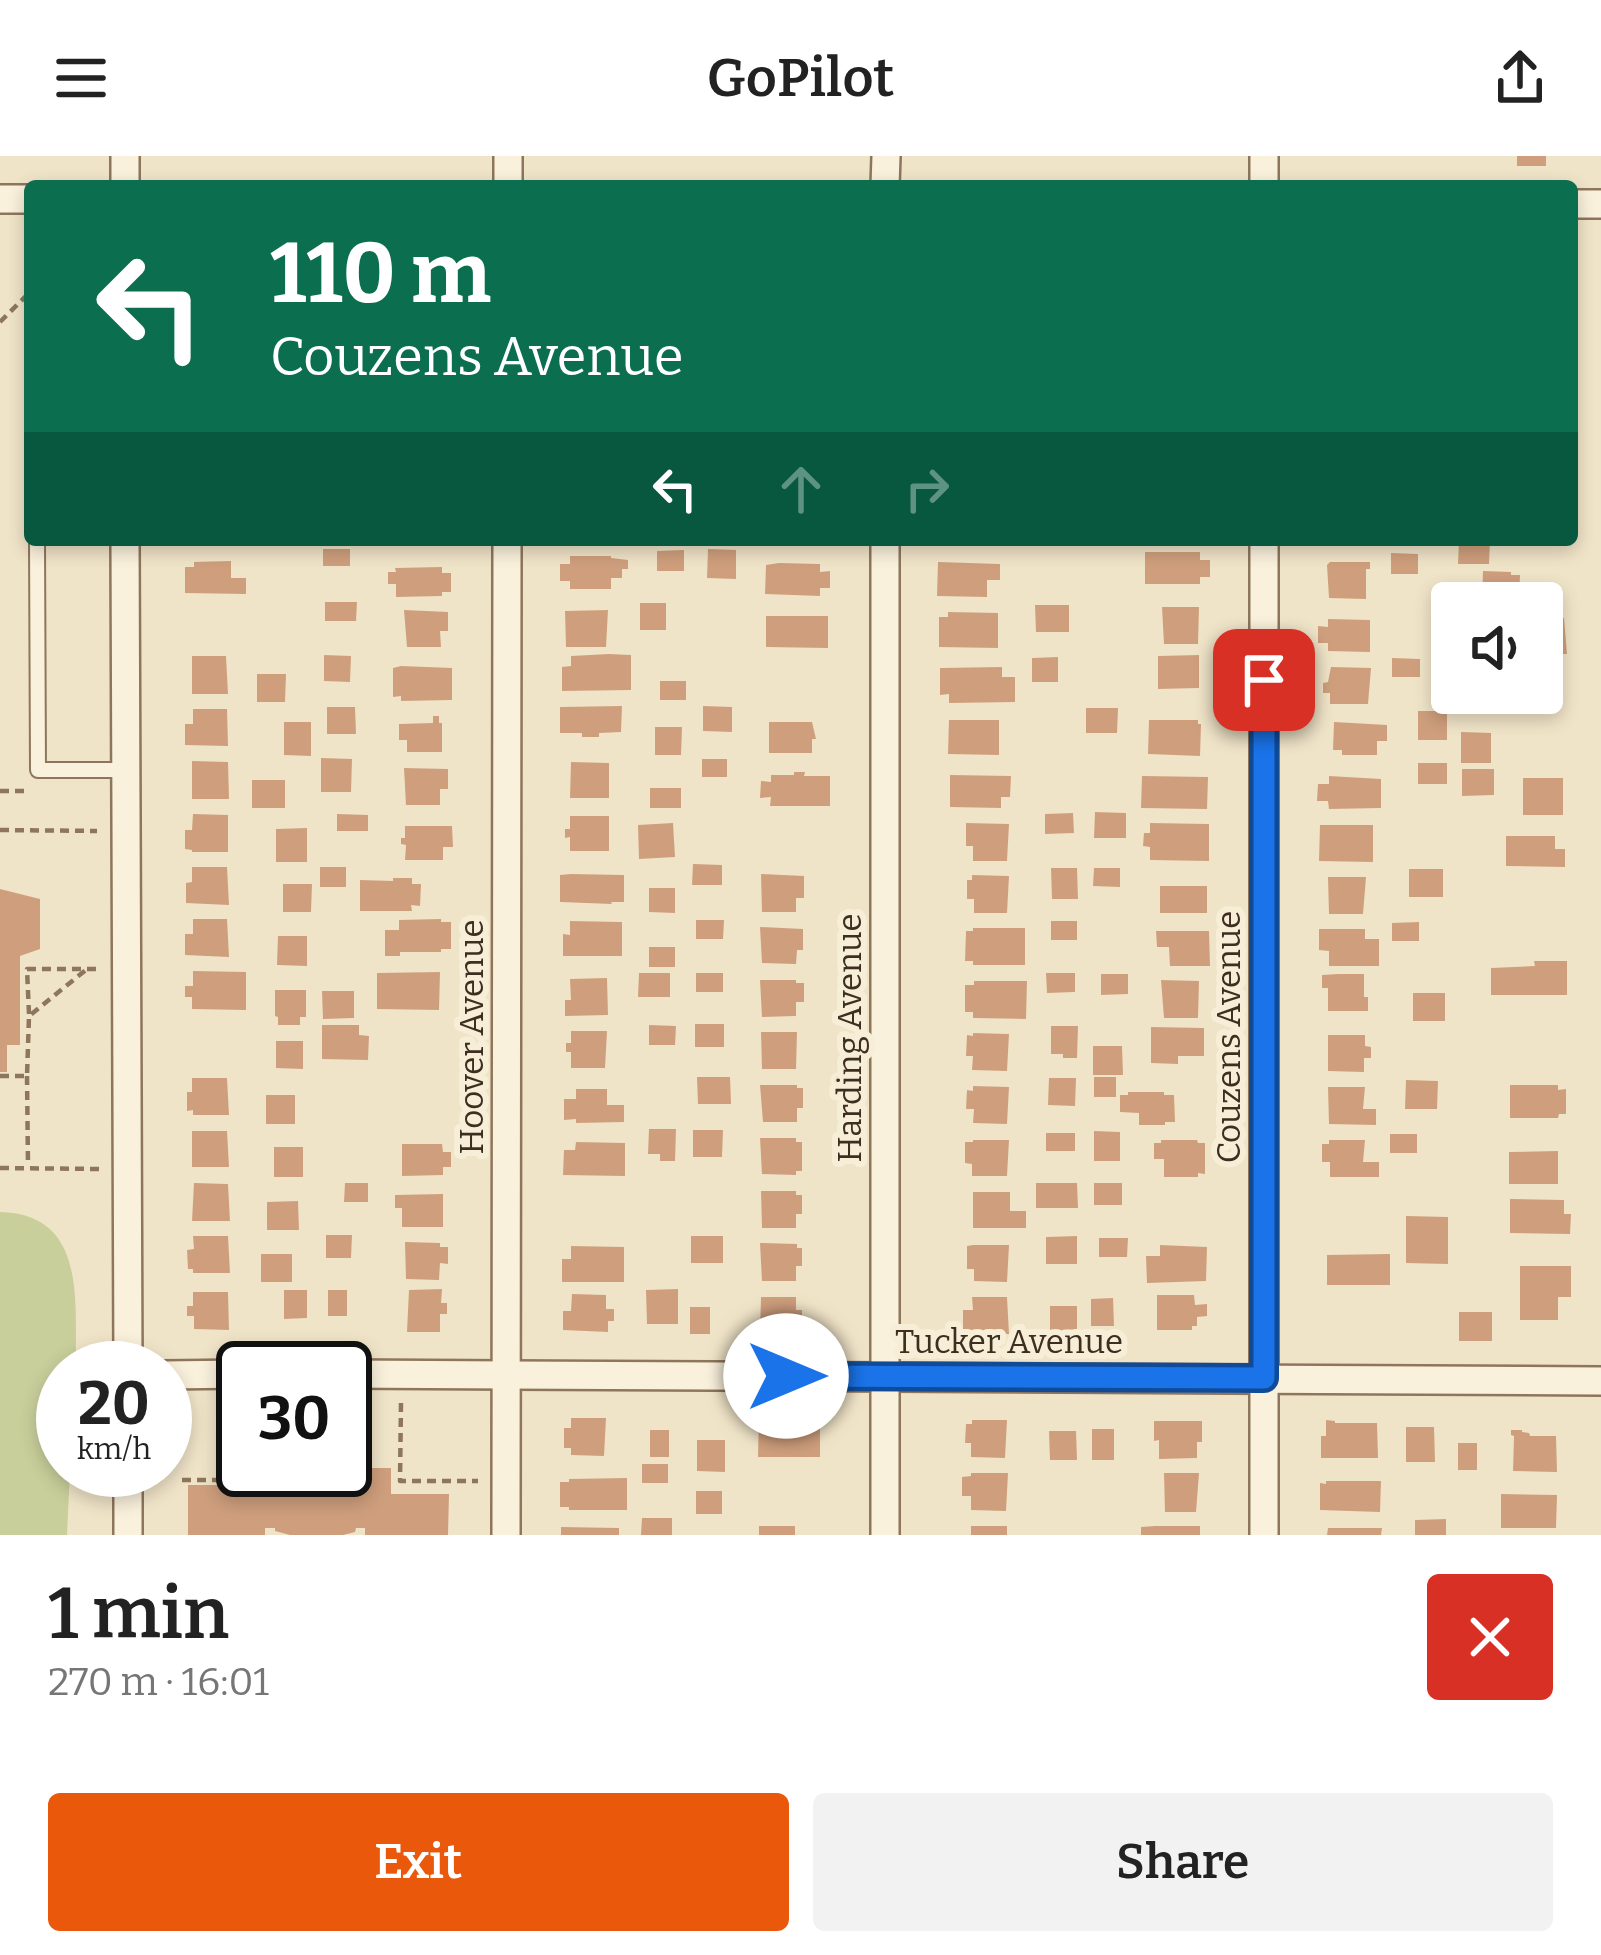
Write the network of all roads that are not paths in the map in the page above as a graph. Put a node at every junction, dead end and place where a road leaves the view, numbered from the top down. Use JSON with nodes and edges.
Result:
{"nodes":[{"id":1,"x":37,"y":546,"type":"edge"},
{"id":2,"x":125,"y":546,"type":"edge"},
{"id":3,"x":508,"y":546,"type":"edge"},
{"id":4,"x":885,"y":546,"type":"edge"},
{"id":5,"x":1264,"y":546,"type":"edge"},
{"id":6,"x":126,"y":770,"type":"junction"},
{"id":7,"x":128,"y":1341,"type":"edge"},
{"id":8,"x":372,"y":1375,"type":"edge"},
{"id":9,"x":507,"y":1375,"type":"junction"},
{"id":10,"x":885,"y":1376,"type":"junction"},
{"id":11,"x":1264,"y":1378,"type":"junction"},
{"id":12,"x":1601,"y":1381,"type":"edge"},
{"id":13,"x":128,"y":1497,"type":"edge"},
{"id":14,"x":128,"y":1535,"type":"edge"},
{"id":15,"x":506,"y":1535,"type":"edge"},
{"id":16,"x":885,"y":1535,"type":"edge"},
{"id":17,"x":1264,"y":1535,"type":"edge"}],
"edges":[{"from":1,"to":6,"type":"lane"},
{"from":2,"to":6,"type":"street"},
{"from":3,"to":9,"type":"street","name":"Hoover Avenue"},
{"from":4,"to":10,"type":"street","name":"Harding Avenue"},
{"from":5,"to":11,"type":"street","name":"Couzens Avenue"},
{"from":6,"to":7,"type":"street"},
{"from":8,"to":9,"type":"street","name":"Tucker Avenue"},
{"from":9,"to":10,"type":"street","name":"Tucker Avenue"},
{"from":9,"to":15,"type":"street","name":"Hoover Avenue"},
{"from":10,"to":11,"type":"street","name":"Tucker Avenue"},
{"from":10,"to":16,"type":"street","name":"Harding Avenue"},
{"from":11,"to":12,"type":"street","name":"Tucker Avenue"},
{"from":11,"to":17,"type":"street","name":"Couzens Avenue"},
{"from":13,"to":14,"type":"street"}]}
